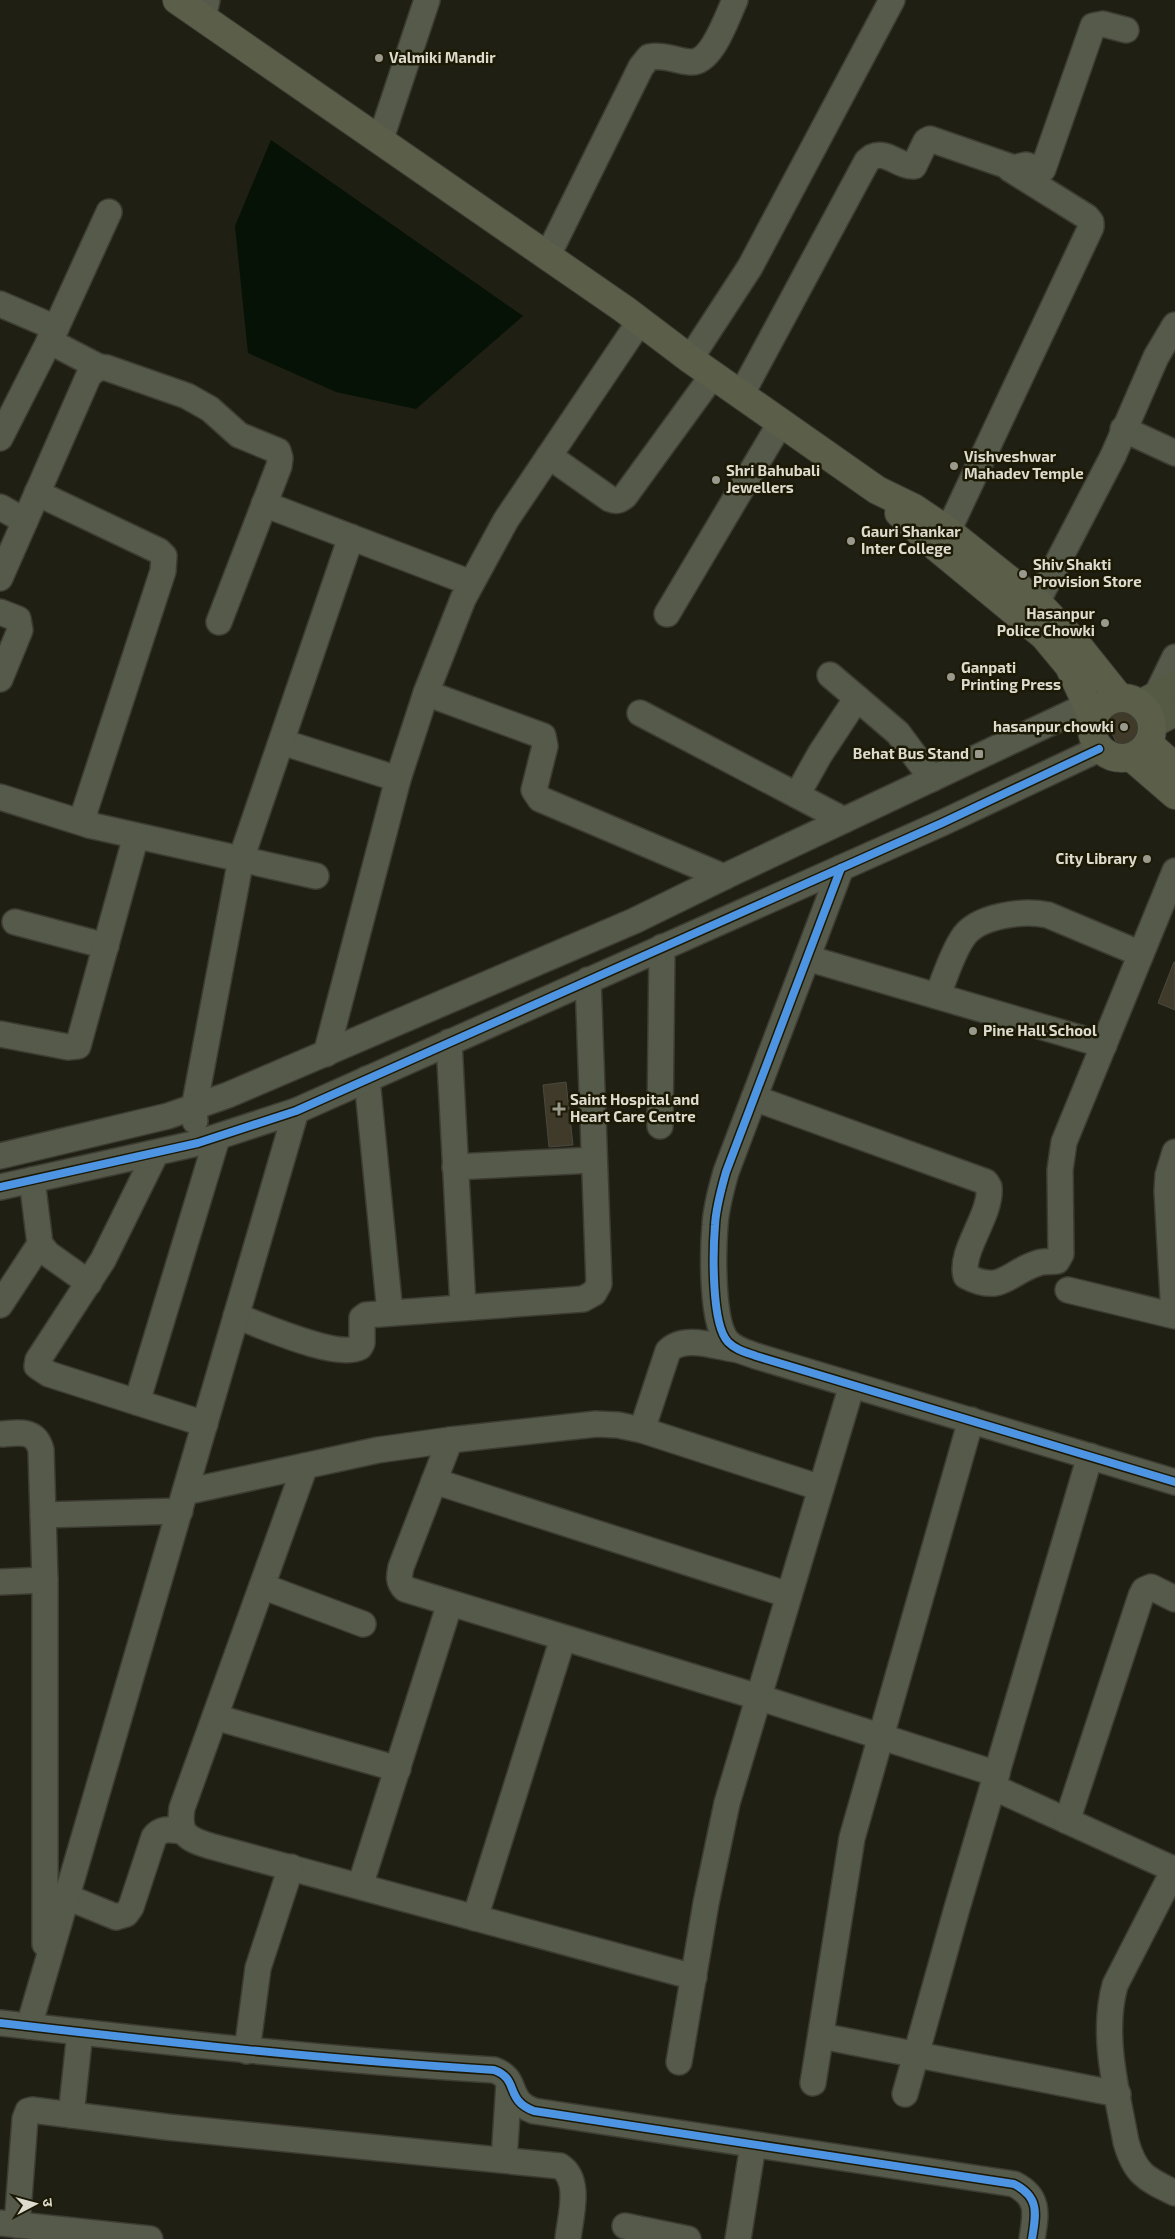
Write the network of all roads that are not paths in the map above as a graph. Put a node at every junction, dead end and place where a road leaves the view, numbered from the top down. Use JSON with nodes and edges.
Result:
{"nodes":[{"id":1,"x":177,"y":0,"type":"edge"},
{"id":2,"x":427,"y":0,"type":"edge"},
{"id":3,"x":735,"y":0,"type":"edge"},
{"id":4,"x":892,"y":0,"type":"edge"},
{"id":5,"x":205,"y":9,"type":"edge"},
{"id":6,"x":1126,"y":30,"type":"dead end"},
{"id":7,"x":380,"y":141,"type":"junction"},
{"id":8,"x":1004,"y":165,"type":"junction"},
{"id":9,"x":109,"y":212,"type":"dead end"},
{"id":10,"x":547,"y":257,"type":"junction"},
{"id":11,"x":0,"y":304,"type":"edge"},
{"id":12,"x":640,"y":321,"type":"junction"},
{"id":13,"x":1175,"y":325,"type":"edge"},
{"id":14,"x":52,"y":335,"type":"junction"},
{"id":15,"x":690,"y":359,"type":"junction"},
{"id":16,"x":99,"y":367,"type":"junction"},
{"id":17,"x":713,"y":375,"type":"junction"},
{"id":18,"x":741,"y":395,"type":"junction"},
{"id":19,"x":780,"y":422,"type":"junction"},
{"id":20,"x":1123,"y":429,"type":"junction"},
{"id":21,"x":0,"y":438,"type":"edge"},
{"id":22,"x":1175,"y":453,"type":"edge"},
{"id":23,"x":549,"y":456,"type":"junction"},
{"id":24,"x":878,"y":490,"type":"junction"},
{"id":25,"x":37,"y":494,"type":"junction"},
{"id":26,"x":264,"y":504,"type":"junction"},
{"id":27,"x":0,"y":507,"type":"edge"},
{"id":28,"x":25,"y":521,"type":"junction"},
{"id":29,"x":948,"y":530,"type":"junction"},
{"id":30,"x":351,"y":537,"type":"junction"},
{"id":31,"x":0,"y":578,"type":"edge"},
{"id":32,"x":471,"y":583,"type":"junction"},
{"id":33,"x":1037,"y":602,"type":"junction"},
{"id":34,"x":0,"y":612,"type":"edge"},
{"id":35,"x":667,"y":614,"type":"dead end"},
{"id":36,"x":219,"y":622,"type":"dead end"},
{"id":37,"x":1175,"y":657,"type":"edge"},
{"id":38,"x":830,"y":675,"type":"dead end"},
{"id":39,"x":0,"y":679,"type":"edge"},
{"id":40,"x":426,"y":693,"type":"junction"},
{"id":41,"x":858,"y":698,"type":"junction"},
{"id":42,"x":1091,"y":711,"type":"junction"},
{"id":43,"x":640,"y":713,"type":"dead end"},
{"id":44,"x":1150,"y":715,"type":"edge"},
{"id":45,"x":282,"y":742,"type":"junction"},
{"id":46,"x":1100,"y":749,"type":"junction"},
{"id":47,"x":1175,"y":767,"type":"edge"},
{"id":48,"x":398,"y":778,"type":"junction"},
{"id":49,"x":932,"y":779,"type":"junction"},
{"id":50,"x":797,"y":795,"type":"junction"},
{"id":51,"x":1175,"y":795,"type":"edge"},
{"id":52,"x":0,"y":797,"type":"edge"},
{"id":53,"x":844,"y":820,"type":"junction"},
{"id":54,"x":89,"y":825,"type":"junction"},
{"id":55,"x":136,"y":836,"type":"junction"},
{"id":56,"x":241,"y":859,"type":"junction"},
{"id":57,"x":841,"y":868,"type":"junction"},
{"id":58,"x":1175,"y":871,"type":"edge"},
{"id":59,"x":316,"y":876,"type":"dead end"},
{"id":60,"x":724,"y":877,"type":"junction"},
{"id":61,"x":15,"y":922,"type":"dead end"},
{"id":62,"x":106,"y":946,"type":"junction"},
{"id":63,"x":662,"y":947,"type":"junction"},
{"id":64,"x":1141,"y":954,"type":"junction"},
{"id":65,"x":807,"y":958,"type":"junction"},
{"id":66,"x":586,"y":965,"type":"junction"},
{"id":67,"x":937,"y":996,"type":"junction"},
{"id":68,"x":0,"y":1034,"type":"edge"},
{"id":69,"x":406,"y":1040,"type":"junction"},
{"id":70,"x":449,"y":1042,"type":"junction"},
{"id":71,"x":1104,"y":1044,"type":"junction"},
{"id":72,"x":326,"y":1054,"type":"junction"},
{"id":73,"x":367,"y":1079,"type":"junction"},
{"id":74,"x":754,"y":1098,"type":"junction"},
{"id":75,"x":296,"y":1111,"type":"junction"},
{"id":76,"x":660,"y":1126,"type":"dead end"},
{"id":77,"x":200,"y":1128,"type":"junction"},
{"id":78,"x":156,"y":1152,"type":"junction"},
{"id":79,"x":1175,"y":1152,"type":"edge"},
{"id":80,"x":0,"y":1156,"type":"edge"},
{"id":81,"x":594,"y":1160,"type":"junction"},
{"id":82,"x":455,"y":1167,"type":"junction"},
{"id":83,"x":32,"y":1180,"type":"junction"},
{"id":84,"x":0,"y":1187,"type":"edge"},
{"id":85,"x":40,"y":1244,"type":"junction"},
{"id":86,"x":89,"y":1283,"type":"junction"},
{"id":87,"x":1068,"y":1290,"type":"dead end"},
{"id":88,"x":0,"y":1305,"type":"edge"},
{"id":89,"x":463,"y":1308,"type":"junction"},
{"id":90,"x":390,"y":1313,"type":"junction"},
{"id":91,"x":236,"y":1316,"type":"junction"},
{"id":92,"x":1174,"y":1316,"type":"edge"},
{"id":93,"x":739,"y":1350,"type":"junction"},
{"id":94,"x":852,"y":1385,"type":"junction"},
{"id":95,"x":137,"y":1402,"type":"junction"},
{"id":96,"x":971,"y":1420,"type":"junction"},
{"id":97,"x":205,"y":1424,"type":"junction"},
{"id":98,"x":642,"y":1430,"type":"junction"},
{"id":99,"x":3,"y":1434,"type":"dead end"},
{"id":100,"x":450,"y":1440,"type":"junction"},
{"id":101,"x":1090,"y":1456,"type":"junction"},
{"id":102,"x":305,"y":1466,"type":"junction"},
{"id":103,"x":434,"y":1481,"type":"junction"},
{"id":104,"x":1175,"y":1482,"type":"edge"},
{"id":105,"x":821,"y":1488,"type":"junction"},
{"id":106,"x":182,"y":1501,"type":"junction"},
{"id":107,"x":43,"y":1515,"type":"junction"},
{"id":108,"x":45,"y":1580,"type":"junction"},
{"id":109,"x":0,"y":1582,"type":"edge"},
{"id":110,"x":262,"y":1586,"type":"junction"},
{"id":111,"x":789,"y":1595,"type":"junction"},
{"id":112,"x":1175,"y":1599,"type":"edge"},
{"id":113,"x":450,"y":1603,"type":"junction"},
{"id":114,"x":364,"y":1624,"type":"dead end"},
{"id":115,"x":563,"y":1638,"type":"junction"},
{"id":116,"x":758,"y":1696,"type":"junction"},
{"id":117,"x":215,"y":1718,"type":"junction"},
{"id":118,"x":879,"y":1738,"type":"junction"},
{"id":119,"x":398,"y":1769,"type":"junction"},
{"id":120,"x":995,"y":1781,"type":"junction"},
{"id":121,"x":1067,"y":1821,"type":"junction"},
{"id":122,"x":182,"y":1831,"type":"junction"},
{"id":123,"x":291,"y":1867,"type":"junction"},
{"id":124,"x":1175,"y":1869,"type":"edge"},
{"id":125,"x":360,"y":1886,"type":"junction"},
{"id":126,"x":67,"y":1897,"type":"junction"},
{"id":127,"x":475,"y":1918,"type":"junction"},
{"id":128,"x":45,"y":1971,"type":"junction"},
{"id":129,"x":694,"y":1977,"type":"junction"},
{"id":130,"x":0,"y":2023,"type":"edge"},
{"id":131,"x":29,"y":2026,"type":"junction"},
{"id":132,"x":80,"y":2032,"type":"junction"},
{"id":133,"x":821,"y":2036,"type":"junction"},
{"id":134,"x":247,"y":2051,"type":"junction"},
{"id":135,"x":917,"y":2054,"type":"junction"},
{"id":136,"x":679,"y":2062,"type":"dead end"},
{"id":137,"x":509,"y":2081,"type":"junction"},
{"id":138,"x":813,"y":2083,"type":"dead end"},
{"id":139,"x":906,"y":2094,"type":"dead end"},
{"id":140,"x":1118,"y":2094,"type":"junction"},
{"id":141,"x":71,"y":2115,"type":"junction"},
{"id":142,"x":753,"y":2145,"type":"junction"},
{"id":143,"x":504,"y":2160,"type":"junction"},
{"id":144,"x":1175,"y":2193,"type":"edge"},
{"id":145,"x":9,"y":2224,"type":"edge"},
{"id":146,"x":625,"y":2226,"type":"dead end"},
{"id":147,"x":150,"y":2239,"type":"edge"},
{"id":148,"x":568,"y":2239,"type":"edge"},
{"id":149,"x":688,"y":2239,"type":"edge"},
{"id":150,"x":738,"y":2239,"type":"edge"},
{"id":151,"x":1032,"y":2239,"type":"edge"}],
"edges":[{"from":1,"to":5,"type":"highway"},
{"from":2,"to":7,"type":"street"},
{"from":3,"to":10,"type":"street"},
{"from":4,"to":15,"type":"street"},
{"from":5,"to":7,"type":"highway"},
{"from":6,"to":8,"type":"street"},
{"from":7,"to":10,"type":"highway"},
{"from":8,"to":18,"type":"street"},
{"from":8,"to":29,"type":"street"},
{"from":9,"to":14,"type":"street"},
{"from":10,"to":12,"type":"highway"},
{"from":11,"to":14,"type":"street"},
{"from":12,"to":15,"type":"highway"},
{"from":12,"to":23,"type":"street"},
{"from":13,"to":20,"type":"street"},
{"from":14,"to":16,"type":"street"},
{"from":14,"to":21,"type":"street"},
{"from":15,"to":17,"type":"highway"},
{"from":16,"to":25,"type":"street"},
{"from":16,"to":26,"type":"street"},
{"from":17,"to":18,"type":"highway"},
{"from":17,"to":23,"type":"street"},
{"from":18,"to":19,"type":"highway"},
{"from":19,"to":24,"type":"highway"},
{"from":19,"to":35,"type":"street"},
{"from":20,"to":22,"type":"street"},
{"from":20,"to":33,"type":"street"},
{"from":23,"to":32,"type":"street"},
{"from":24,"to":29,"type":"highway"},
{"from":24,"to":42,"type":"highway"},
{"from":25,"to":28,"type":"street"},
{"from":25,"to":54,"type":"street"},
{"from":26,"to":30,"type":"street"},
{"from":26,"to":36,"type":"street"},
{"from":27,"to":28,"type":"street"},
{"from":28,"to":31,"type":"street"},
{"from":29,"to":33,"type":"highway"},
{"from":30,"to":32,"type":"street"},
{"from":30,"to":45,"type":"street"},
{"from":32,"to":40,"type":"street"},
{"from":33,"to":44,"type":"highway"},
{"from":34,"to":39,"type":"street"},
{"from":37,"to":44,"type":"street"},
{"from":38,"to":41,"type":"street"},
{"from":40,"to":48,"type":"street"},
{"from":40,"to":60,"type":"street"},
{"from":41,"to":49,"type":"street"},
{"from":41,"to":50,"type":"street"},
{"from":42,"to":44,"type":"highway"},
{"from":42,"to":46,"type":"highway"},
{"from":42,"to":49,"type":"street"},
{"from":43,"to":50,"type":"street"},
{"from":44,"to":46,"type":"highway"},
{"from":44,"to":47,"type":"highway"},
{"from":44,"to":51,"type":"highway"},
{"from":45,"to":48,"type":"street"},
{"from":45,"to":56,"type":"street"},
{"from":46,"to":57,"type":"street"},
{"from":48,"to":72,"type":"street"},
{"from":49,"to":53,"type":"street"},
{"from":50,"to":53,"type":"street"},
{"from":52,"to":54,"type":"street"},
{"from":53,"to":60,"type":"street"},
{"from":54,"to":55,"type":"street"},
{"from":55,"to":56,"type":"street"},
{"from":55,"to":62,"type":"street"},
{"from":56,"to":59,"type":"street"},
{"from":56,"to":77,"type":"street"},
{"from":57,"to":63,"type":"street"},
{"from":57,"to":65,"type":"street"},
{"from":58,"to":64,"type":"street"},
{"from":60,"to":66,"type":"street"},
{"from":61,"to":62,"type":"street"},
{"from":62,"to":68,"type":"street"},
{"from":63,"to":66,"type":"street"},
{"from":63,"to":76,"type":"street"},
{"from":64,"to":67,"type":"street"},
{"from":64,"to":71,"type":"street"},
{"from":65,"to":67,"type":"street"},
{"from":65,"to":74,"type":"street"},
{"from":66,"to":69,"type":"street"},
{"from":66,"to":70,"type":"street"},
{"from":66,"to":81,"type":"street"},
{"from":67,"to":71,"type":"street"},
{"from":69,"to":70,"type":"street"},
{"from":69,"to":72,"type":"street"},
{"from":69,"to":73,"type":"street"},
{"from":70,"to":82,"type":"street"},
{"from":71,"to":74,"type":"street"},
{"from":72,"to":77,"type":"street"},
{"from":73,"to":75,"type":"street"},
{"from":73,"to":90,"type":"street"},
{"from":74,"to":93,"type":"street"},
{"from":75,"to":77,"type":"street"},
{"from":75,"to":91,"type":"street"},
{"from":77,"to":78,"type":"street"},
{"from":77,"to":80,"type":"street"},
{"from":77,"to":95,"type":"street"},
{"from":78,"to":83,"type":"street"},
{"from":78,"to":86,"type":"street"},
{"from":79,"to":92,"type":"street"},
{"from":81,"to":82,"type":"street"},
{"from":81,"to":89,"type":"street"},
{"from":82,"to":89,"type":"street"},
{"from":83,"to":84,"type":"street"},
{"from":83,"to":85,"type":"street"},
{"from":85,"to":86,"type":"street"},
{"from":85,"to":88,"type":"street"},
{"from":86,"to":95,"type":"street"},
{"from":87,"to":92,"type":"street"},
{"from":89,"to":90,"type":"street"},
{"from":90,"to":91,"type":"street"},
{"from":91,"to":97,"type":"street"},
{"from":93,"to":94,"type":"street"},
{"from":93,"to":98,"type":"street"},
{"from":94,"to":96,"type":"street"},
{"from":94,"to":105,"type":"street"},
{"from":95,"to":97,"type":"street"},
{"from":96,"to":101,"type":"street"},
{"from":96,"to":118,"type":"street"},
{"from":97,"to":106,"type":"street"},
{"from":98,"to":100,"type":"street"},
{"from":98,"to":105,"type":"street"},
{"from":99,"to":107,"type":"street"},
{"from":100,"to":102,"type":"street"},
{"from":100,"to":103,"type":"street"},
{"from":101,"to":104,"type":"street"},
{"from":101,"to":120,"type":"street"},
{"from":102,"to":106,"type":"street"},
{"from":102,"to":110,"type":"street"},
{"from":103,"to":111,"type":"street"},
{"from":103,"to":113,"type":"street"},
{"from":105,"to":111,"type":"street"},
{"from":106,"to":107,"type":"street"},
{"from":106,"to":126,"type":"street"},
{"from":107,"to":108,"type":"street"},
{"from":108,"to":109,"type":"street"},
{"from":108,"to":128,"type":"street"},
{"from":110,"to":114,"type":"street"},
{"from":110,"to":117,"type":"street"},
{"from":111,"to":116,"type":"street"},
{"from":112,"to":121,"type":"street"},
{"from":113,"to":115,"type":"street"},
{"from":113,"to":119,"type":"street"},
{"from":115,"to":116,"type":"street"},
{"from":115,"to":127,"type":"street"},
{"from":116,"to":118,"type":"street"},
{"from":116,"to":129,"type":"street"},
{"from":117,"to":119,"type":"street"},
{"from":117,"to":122,"type":"street"},
{"from":118,"to":120,"type":"street"},
{"from":118,"to":133,"type":"street"},
{"from":119,"to":125,"type":"street"},
{"from":120,"to":121,"type":"street"},
{"from":120,"to":135,"type":"street"},
{"from":121,"to":124,"type":"street"},
{"from":122,"to":123,"type":"street"},
{"from":122,"to":126,"type":"street"},
{"from":123,"to":125,"type":"street"},
{"from":123,"to":134,"type":"street"},
{"from":124,"to":140,"type":"street"},
{"from":125,"to":127,"type":"street"},
{"from":126,"to":128,"type":"street"},
{"from":127,"to":129,"type":"street"},
{"from":128,"to":131,"type":"street"},
{"from":129,"to":136,"type":"street"},
{"from":130,"to":131,"type":"street"},
{"from":131,"to":132,"type":"street"},
{"from":132,"to":134,"type":"street"},
{"from":132,"to":141,"type":"street"},
{"from":133,"to":135,"type":"street"},
{"from":133,"to":138,"type":"street"},
{"from":134,"to":137,"type":"street"},
{"from":135,"to":139,"type":"street"},
{"from":135,"to":140,"type":"street"},
{"from":137,"to":142,"type":"street"},
{"from":137,"to":143,"type":"street"},
{"from":140,"to":144,"type":"street"},
{"from":141,"to":143,"type":"street"},
{"from":141,"to":145,"type":"street"},
{"from":142,"to":150,"type":"street"},
{"from":142,"to":151,"type":"street"},
{"from":143,"to":148,"type":"street"},
{"from":145,"to":147,"type":"street"},
{"from":146,"to":149,"type":"street"}]}
